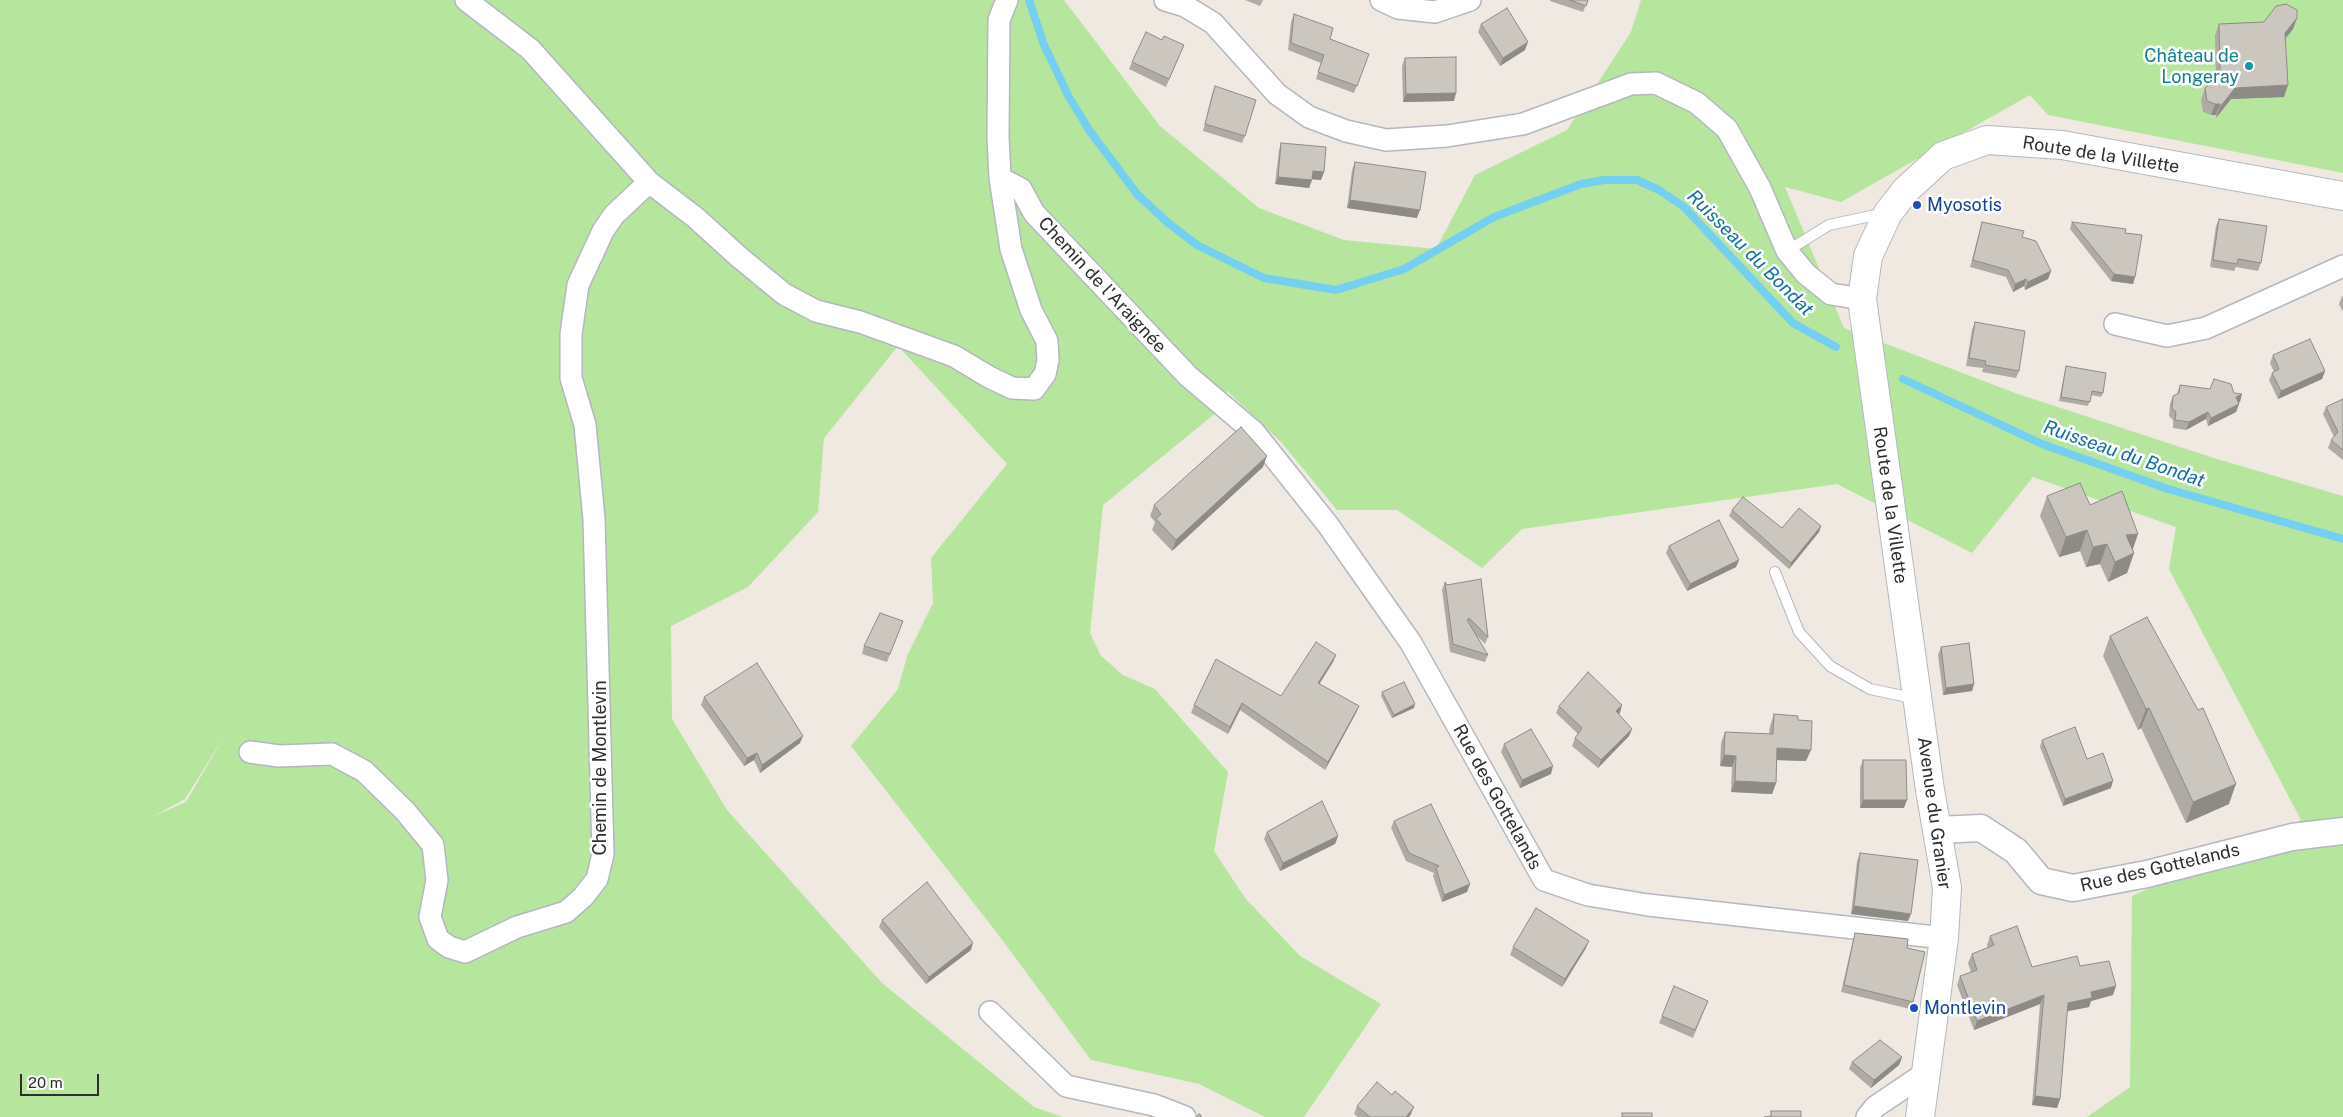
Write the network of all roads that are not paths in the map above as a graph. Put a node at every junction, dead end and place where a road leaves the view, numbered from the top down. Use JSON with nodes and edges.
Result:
{"nodes":[{"id":1,"x":466,"y":0,"type":"edge"},
{"id":2,"x":1007,"y":0,"type":"edge"},
{"id":3,"x":1165,"y":0,"type":"edge"},
{"id":4,"x":1381,"y":0,"type":"edge"},
{"id":5,"x":1470,"y":0,"type":"edge"},
{"id":6,"x":1000,"y":178,"type":"junction"},
{"id":7,"x":649,"y":182,"type":"junction"},
{"id":8,"x":2343,"y":196,"type":"edge"},
{"id":9,"x":1888,"y":213,"type":"junction"},
{"id":10,"x":1787,"y":251,"type":"junction"},
{"id":11,"x":2343,"y":266,"type":"edge"},
{"id":12,"x":1862,"y":299,"type":"junction"},
{"id":13,"x":2115,"y":324,"type":"dead end"},
{"id":14,"x":1328,"y":525,"type":"joint"},
{"id":15,"x":1775,"y":572,"type":"dead end"},
{"id":16,"x":1903,"y":599,"type":"joint"},
{"id":17,"x":1917,"y":699,"type":"junction"},
{"id":18,"x":250,"y":752,"type":"dead end"},
{"id":19,"x":1937,"y":830,"type":"junction"},
{"id":20,"x":2343,"y":831,"type":"edge"},
{"id":21,"x":1944,"y":938,"type":"junction"},
{"id":22,"x":990,"y":1012,"type":"dead end"},
{"id":23,"x":1924,"y":1074,"type":"junction"},
{"id":24,"x":1185,"y":1117,"type":"edge"},
{"id":25,"x":1867,"y":1117,"type":"edge"},
{"id":26,"x":1920,"y":1117,"type":"edge"}],
"edges":[{"from":1,"to":7,"type":"street"},
{"from":2,"to":6,"type":"street"},
{"from":3,"to":10,"type":"street"},
{"from":4,"to":5,"type":"street"},
{"from":6,"to":7,"type":"street"},
{"from":6,"to":14,"type":"street","name":"Chemin de l'Araignée"},
{"from":7,"to":18,"type":"street","name":"Chemin de Montlevin"},
{"from":8,"to":9,"type":"main road","name":"Route de la Villette"},
{"from":9,"to":10,"type":"lane"},
{"from":9,"to":12,"type":"main road","name":"Route de la Villette"},
{"from":10,"to":12,"type":"street"},
{"from":11,"to":13,"type":"street"},
{"from":12,"to":16,"type":"main road","name":"Route de la Villette"},
{"from":14,"to":21,"type":"street","name":"Rue des Gottelands"},
{"from":15,"to":17,"type":"lane"},
{"from":16,"to":17,"type":"main road","name":"Avenue du Granier"},
{"from":17,"to":19,"type":"main road","name":"Avenue du Granier"},
{"from":19,"to":20,"type":"street","name":"Rue des Gottelands"},
{"from":19,"to":21,"type":"main road","name":"Avenue du Granier"},
{"from":21,"to":23,"type":"main road","name":"Avenue du Granier"},
{"from":22,"to":24,"type":"street"},
{"from":23,"to":25,"type":"street"},
{"from":23,"to":26,"type":"main road","name":"Avenue du Granier"}]}
